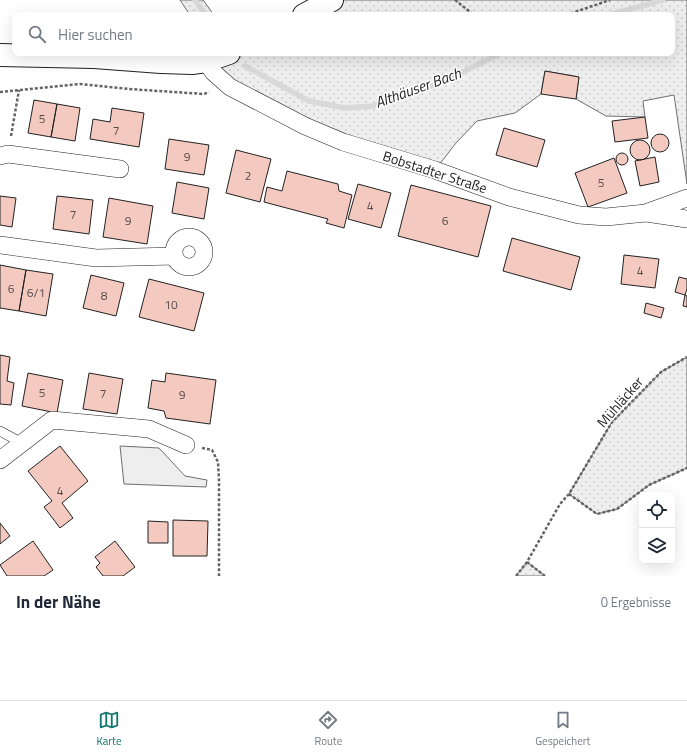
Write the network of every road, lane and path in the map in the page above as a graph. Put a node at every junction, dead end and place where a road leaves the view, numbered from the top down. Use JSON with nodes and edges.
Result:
{"nodes":[{"id":1,"x":332,"y":0,"type":"edge"},
{"id":2,"x":455,"y":0,"type":"edge"},
{"id":3,"x":610,"y":0,"type":"edge"},
{"id":4,"x":310,"y":12,"type":"edge"},
{"id":5,"x":470,"y":12,"type":"edge"},
{"id":6,"x":575,"y":12,"type":"edge"},
{"id":7,"x":0,"y":55,"type":"edge"},
{"id":8,"x":12,"y":55,"type":"edge"},
{"id":9,"x":31,"y":56,"type":"edge"},
{"id":10,"x":220,"y":56,"type":"edge"},
{"id":11,"x":206,"y":61,"type":"junction"},
{"id":12,"x":230,"y":87,"type":"junction"},
{"id":13,"x":19,"y":90,"type":"junction"},
{"id":14,"x":0,"y":92,"type":"edge"},
{"id":15,"x":4,"y":155,"type":"edge"},
{"id":16,"x":120,"y":169,"type":"dead end"},
{"id":17,"x":687,"y":198,"type":"edge"},
{"id":18,"x":646,"y":213,"type":"junction"},
{"id":19,"x":687,"y":219,"type":"edge"},
{"id":20,"x":0,"y":245,"type":"edge"},
{"id":21,"x":174,"y":256,"type":"dead end"},
{"id":22,"x":687,"y":357,"type":"edge"},
{"id":23,"x":0,"y":431,"type":"edge"},
{"id":24,"x":22,"y":443,"type":"junction"},
{"id":25,"x":186,"y":445,"type":"joint"},
{"id":26,"x":0,"y":460,"type":"edge"},
{"id":27,"x":687,"y":468,"type":"edge"},
{"id":28,"x":569,"y":494,"type":"junction"},
{"id":29,"x":527,"y":562,"type":"junction"},
{"id":30,"x":219,"y":576,"type":"edge"},
{"id":31,"x":516,"y":576,"type":"edge"},
{"id":32,"x":545,"y":576,"type":"edge"}],
"edges":[{"from":1,"to":4,"type":"street"},
{"from":2,"to":5,"type":"path"},
{"from":3,"to":6,"type":"path"},
{"from":7,"to":8,"type":"street"},
{"from":9,"to":11,"type":"street"},
{"from":10,"to":11,"type":"street"},
{"from":11,"to":12,"type":"street","name":"Bobstadter Straße"},
{"from":12,"to":13,"type":"path"},
{"from":12,"to":18,"type":"street","name":"Bobstadter Straße"},
{"from":13,"to":14,"type":"path"},
{"from":13,"to":15,"type":"path"},
{"from":15,"to":16,"type":"street"},
{"from":17,"to":18,"type":"street"},
{"from":18,"to":19,"type":"street","name":"Bobstadter Straße"},
{"from":20,"to":21,"type":"street"},
{"from":22,"to":28,"type":"path","name":"Mühläcker"},
{"from":23,"to":24,"type":"lane"},
{"from":24,"to":25,"type":"street"},
{"from":24,"to":26,"type":"street"},
{"from":25,"to":30,"type":"path"},
{"from":27,"to":28,"type":"path"},
{"from":28,"to":29,"type":"path","name":"Mühläcker"},
{"from":29,"to":31,"type":"path","name":"Mühläcker"},
{"from":29,"to":32,"type":"path"}]}
